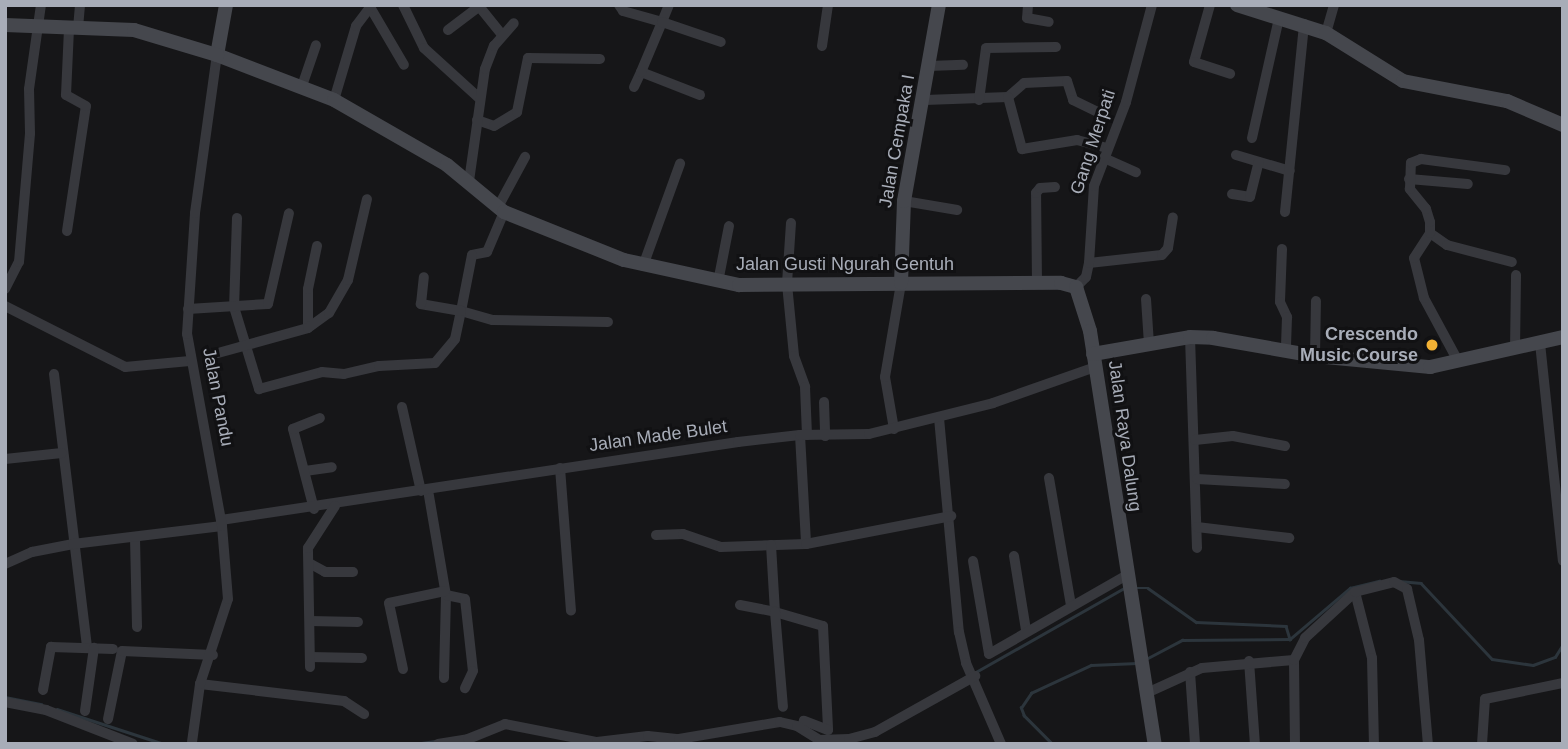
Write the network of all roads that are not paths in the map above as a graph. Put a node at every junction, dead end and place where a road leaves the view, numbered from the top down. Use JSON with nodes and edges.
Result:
{"nodes":[{"id":1,"x":41,"y":5,"type":"edge"},
{"id":2,"x":80,"y":5,"type":"edge"},
{"id":3,"x":226,"y":5,"type":"edge"},
{"id":4,"x":403,"y":5,"type":"edge"},
{"id":5,"x":619,"y":5,"type":"edge"},
{"id":6,"x":669,"y":5,"type":"edge"},
{"id":7,"x":828,"y":5,"type":"edge"},
{"id":8,"x":939,"y":5,"type":"edge"},
{"id":9,"x":1028,"y":5,"type":"edge"},
{"id":10,"x":1152,"y":5,"type":"edge"},
{"id":11,"x":1210,"y":5,"type":"edge"},
{"id":12,"x":1237,"y":5,"type":"edge"},
{"id":13,"x":1334,"y":5,"type":"edge"},
{"id":14,"x":371,"y":6,"type":"edge"},
{"id":15,"x":479,"y":6,"type":"edge"},
{"id":16,"x":1279,"y":18,"type":"junction"},
{"id":17,"x":662,"y":22,"type":"junction"},
{"id":18,"x":1049,"y":22,"type":"dead end"},
{"id":19,"x":514,"y":23,"type":"dead end"},
{"id":20,"x":1304,"y":24,"type":"junction"},
{"id":21,"x":5,"y":25,"type":"edge"},
{"id":22,"x":38,"y":26,"type":"junction"},
{"id":23,"x":73,"y":28,"type":"junction"},
{"id":24,"x":448,"y":30,"type":"dead end"},
{"id":25,"x":1326,"y":33,"type":"junction"},
{"id":26,"x":502,"y":35,"type":"junction"},
{"id":27,"x":721,"y":42,"type":"dead end"},
{"id":28,"x":316,"y":45,"type":"dead end"},
{"id":29,"x":822,"y":46,"type":"dead end"},
{"id":30,"x":1056,"y":47,"type":"dead end"},
{"id":31,"x":219,"y":56,"type":"junction"},
{"id":32,"x":600,"y":59,"type":"dead end"},
{"id":33,"x":404,"y":65,"type":"dead end"},
{"id":34,"x":963,"y":65,"type":"dead end"},
{"id":35,"x":929,"y":66,"type":"junction"},
{"id":36,"x":640,"y":72,"type":"junction"},
{"id":37,"x":1230,"y":74,"type":"dead end"},
{"id":38,"x":302,"y":86,"type":"junction"},
{"id":39,"x":634,"y":86,"type":"dead end"},
{"id":40,"x":700,"y":96,"type":"dead end"},
{"id":41,"x":1008,"y":97,"type":"junction"},
{"id":42,"x":479,"y":98,"type":"junction"},
{"id":43,"x":334,"y":100,"type":"junction"},
{"id":44,"x":925,"y":100,"type":"junction"},
{"id":45,"x":979,"y":100,"type":"junction"},
{"id":46,"x":1098,"y":112,"type":"dead end"},
{"id":47,"x":477,"y":120,"type":"junction"},
{"id":48,"x":1563,"y":125,"type":"edge"},
{"id":49,"x":1252,"y":138,"type":"dead end"},
{"id":50,"x":1106,"y":153,"type":"junction"},
{"id":51,"x":1236,"y":155,"type":"dead end"},
{"id":52,"x":525,"y":157,"type":"dead end"},
{"id":53,"x":1259,"y":162,"type":"junction"},
{"id":54,"x":680,"y":164,"type":"dead end"},
{"id":55,"x":1505,"y":170,"type":"dead end"},
{"id":56,"x":1290,"y":171,"type":"junction"},
{"id":57,"x":1136,"y":172,"type":"dead end"},
{"id":58,"x":1409,"y":179,"type":"junction"},
{"id":59,"x":469,"y":181,"type":"junction"},
{"id":60,"x":1468,"y":184,"type":"dead end"},
{"id":61,"x":1055,"y":187,"type":"dead end"},
{"id":62,"x":1232,"y":194,"type":"dead end"},
{"id":63,"x":367,"y":199,"type":"dead end"},
{"id":64,"x":904,"y":201,"type":"junction"},
{"id":65,"x":501,"y":209,"type":"junction"},
{"id":66,"x":957,"y":210,"type":"dead end"},
{"id":67,"x":1286,"y":212,"type":"dead end"},
{"id":68,"x":289,"y":213,"type":"dead end"},
{"id":69,"x":1173,"y":216,"type":"dead end"},
{"id":70,"x":237,"y":218,"type":"dead end"},
{"id":71,"x":791,"y":223,"type":"dead end"},
{"id":72,"x":729,"y":226,"type":"dead end"},
{"id":73,"x":67,"y":231,"type":"dead end"},
{"id":74,"x":1430,"y":233,"type":"junction"},
{"id":75,"x":317,"y":246,"type":"dead end"},
{"id":76,"x":1282,"y":249,"type":"dead end"},
{"id":77,"x":1511,"y":262,"type":"dead end"},
{"id":78,"x":1089,"y":264,"type":"junction"},
{"id":79,"x":643,"y":266,"type":"junction"},
{"id":80,"x":1516,"y":275,"type":"dead end"},
{"id":81,"x":424,"y":276,"type":"dead end"},
{"id":82,"x":718,"y":282,"type":"junction"},
{"id":83,"x":787,"y":284,"type":"junction"},
{"id":84,"x":901,"y":284,"type":"junction"},
{"id":85,"x":1037,"y":284,"type":"junction"},
{"id":86,"x":1076,"y":287,"type":"junction"},
{"id":87,"x":5,"y":289,"type":"edge"},
{"id":88,"x":1146,"y":299,"type":"dead end"},
{"id":89,"x":1315,"y":301,"type":"dead end"},
{"id":90,"x":5,"y":306,"type":"edge"},
{"id":91,"x":234,"y":307,"type":"junction"},
{"id":92,"x":188,"y":309,"type":"junction"},
{"id":93,"x":461,"y":311,"type":"junction"},
{"id":94,"x":608,"y":322,"type":"dead end"},
{"id":95,"x":308,"y":328,"type":"junction"},
{"id":96,"x":1190,"y":337,"type":"junction"},
{"id":97,"x":1563,"y":337,"type":"edge"},
{"id":98,"x":1540,"y":343,"type":"junction"},
{"id":99,"x":1149,"y":344,"type":"junction"},
{"id":100,"x":244,"y":346,"type":"junction"},
{"id":101,"x":1515,"y":349,"type":"junction"},
{"id":102,"x":1286,"y":350,"type":"junction"},
{"id":103,"x":218,"y":353,"type":"dead end"},
{"id":104,"x":1315,"y":356,"type":"junction"},
{"id":105,"x":1094,"y":360,"type":"junction"},
{"id":106,"x":1458,"y":361,"type":"junction"},
{"id":107,"x":190,"y":362,"type":"junction"},
{"id":108,"x":54,"y":374,"type":"dead end"},
{"id":109,"x":824,"y":402,"type":"dead end"},
{"id":110,"x":402,"y":407,"type":"dead end"},
{"id":111,"x":320,"y":418,"type":"dead end"},
{"id":112,"x":939,"y":418,"type":"junction"},
{"id":113,"x":894,"y":429,"type":"junction"},
{"id":114,"x":804,"y":435,"type":"junction"},
{"id":115,"x":825,"y":436,"type":"junction"},
{"id":116,"x":1195,"y":440,"type":"junction"},
{"id":117,"x":1285,"y":446,"type":"dead end"},
{"id":118,"x":62,"y":453,"type":"junction"},
{"id":119,"x":5,"y":459,"type":"edge"},
{"id":120,"x":332,"y":467,"type":"dead end"},
{"id":121,"x":560,"y":468,"type":"junction"},
{"id":122,"x":305,"y":471,"type":"junction"},
{"id":123,"x":1049,"y":478,"type":"dead end"},
{"id":124,"x":1196,"y":479,"type":"junction"},
{"id":125,"x":1285,"y":484,"type":"dead end"},
{"id":126,"x":424,"y":491,"type":"junction"},
{"id":127,"x":335,"y":506,"type":"junction"},
{"id":128,"x":314,"y":509,"type":"junction"},
{"id":129,"x":951,"y":516,"type":"junction"},
{"id":130,"x":221,"y":523,"type":"junction"},
{"id":131,"x":1197,"y":527,"type":"junction"},
{"id":132,"x":656,"y":535,"type":"dead end"},
{"id":133,"x":135,"y":538,"type":"junction"},
{"id":134,"x":1289,"y":538,"type":"dead end"},
{"id":135,"x":73,"y":544,"type":"junction"},
{"id":136,"x":806,"y":544,"type":"junction"},
{"id":137,"x":771,"y":545,"type":"junction"},
{"id":138,"x":1198,"y":548,"type":"dead end"},
{"id":139,"x":1014,"y":556,"type":"dead end"},
{"id":140,"x":6,"y":559,"type":"edge"},
{"id":141,"x":973,"y":561,"type":"dead end"},
{"id":142,"x":1563,"y":561,"type":"edge"},
{"id":143,"x":309,"y":563,"type":"junction"},
{"id":144,"x":353,"y":572,"type":"dead end"},
{"id":145,"x":1127,"y":575,"type":"junction"},
{"id":146,"x":1355,"y":592,"type":"junction"},
{"id":147,"x":446,"y":593,"type":"junction"},
{"id":148,"x":740,"y":605,"type":"dead end"},
{"id":149,"x":1071,"y":606,"type":"junction"},
{"id":150,"x":571,"y":611,"type":"dead end"},
{"id":151,"x":775,"y":612,"type":"junction"},
{"id":152,"x":310,"y":621,"type":"junction"},
{"id":153,"x":358,"y":622,"type":"dead end"},
{"id":154,"x":136,"y":626,"type":"dead end"},
{"id":155,"x":1026,"y":630,"type":"junction"},
{"id":156,"x":90,"y":648,"type":"junction"},
{"id":157,"x":113,"y":649,"type":"dead end"},
{"id":158,"x":213,"y":655,"type":"junction"},
{"id":159,"x":362,"y":658,"type":"dead end"},
{"id":160,"x":1294,"y":660,"type":"junction"},
{"id":161,"x":1249,"y":661,"type":"junction"},
{"id":162,"x":403,"y":670,"type":"dead end"},
{"id":163,"x":1190,"y":672,"type":"junction"},
{"id":164,"x":975,"y":676,"type":"junction"},
{"id":165,"x":444,"y":678,"type":"dead end"},
{"id":166,"x":1563,"y":683,"type":"edge"},
{"id":167,"x":200,"y":684,"type":"junction"},
{"id":168,"x":465,"y":688,"type":"dead end"},
{"id":169,"x":43,"y":690,"type":"dead end"},
{"id":170,"x":1149,"y":692,"type":"junction"},
{"id":171,"x":5,"y":702,"type":"edge"},
{"id":172,"x":783,"y":707,"type":"dead end"},
{"id":173,"x":85,"y":712,"type":"dead end"},
{"id":174,"x":364,"y":714,"type":"dead end"},
{"id":175,"x":108,"y":719,"type":"dead end"},
{"id":176,"x":804,"y":721,"type":"dead end"},
{"id":177,"x":192,"y":742,"type":"dead end"},
{"id":178,"x":134,"y":744,"type":"edge"},
{"id":179,"x":438,"y":744,"type":"edge"},
{"id":180,"x":1001,"y":744,"type":"edge"},
{"id":181,"x":1155,"y":744,"type":"edge"},
{"id":182,"x":1195,"y":744,"type":"edge"},
{"id":183,"x":1255,"y":744,"type":"edge"},
{"id":184,"x":1295,"y":744,"type":"edge"},
{"id":185,"x":1374,"y":744,"type":"edge"},
{"id":186,"x":1428,"y":744,"type":"edge"},
{"id":187,"x":1482,"y":744,"type":"edge"}],
"edges":[{"from":1,"to":22,"type":"street"},
{"from":2,"to":23,"type":"street"},
{"from":3,"to":31,"type":"main road","name":"Jalan Pandu"},
{"from":4,"to":42,"type":"street"},
{"from":5,"to":17,"type":"street"},
{"from":6,"to":17,"type":"street"},
{"from":7,"to":29,"type":"street"},
{"from":8,"to":35,"type":"main road","name":"Jalan Cempaka I"},
{"from":9,"to":18,"type":"street"},
{"from":10,"to":50,"type":"street","name":"Gang Merpati"},
{"from":11,"to":37,"type":"street"},
{"from":12,"to":16,"type":"main road"},
{"from":13,"to":25,"type":"street"},
{"from":14,"to":33,"type":"street"},
{"from":14,"to":43,"type":"street"},
{"from":15,"to":24,"type":"street"},
{"from":15,"to":26,"type":"street"},
{"from":16,"to":20,"type":"main road"},
{"from":16,"to":49,"type":"street"},
{"from":17,"to":27,"type":"street"},
{"from":17,"to":36,"type":"street"},
{"from":19,"to":26,"type":"street"},
{"from":20,"to":25,"type":"main road"},
{"from":20,"to":56,"type":"street"},
{"from":21,"to":22,"type":"main road","name":"Jalan Gusti Ngurah Gentuh"},
{"from":22,"to":23,"type":"main road","name":"Jalan Gusti Ngurah Gentuh"},
{"from":22,"to":87,"type":"street"},
{"from":23,"to":31,"type":"main road","name":"Jalan Gusti Ngurah Gentuh"},
{"from":23,"to":73,"type":"street"},
{"from":25,"to":48,"type":"main road"},
{"from":26,"to":42,"type":"street"},
{"from":28,"to":38,"type":"street"},
{"from":30,"to":45,"type":"street"},
{"from":31,"to":38,"type":"main road","name":"Jalan Gusti Ngurah Gentuh"},
{"from":31,"to":92,"type":"street","name":"Jalan Pandu"},
{"from":32,"to":47,"type":"street"},
{"from":34,"to":35,"type":"street"},
{"from":35,"to":44,"type":"main road","name":"Jalan Cempaka I"},
{"from":36,"to":39,"type":"street"},
{"from":36,"to":40,"type":"street"},
{"from":38,"to":43,"type":"main road","name":"Jalan Gusti Ngurah Gentuh"},
{"from":41,"to":45,"type":"street"},
{"from":41,"to":46,"type":"street"},
{"from":41,"to":50,"type":"street"},
{"from":42,"to":47,"type":"street"},
{"from":43,"to":59,"type":"main road","name":"Jalan Gusti Ngurah Gentuh"},
{"from":44,"to":45,"type":"street"},
{"from":44,"to":64,"type":"main road","name":"Jalan Cempaka I"},
{"from":47,"to":59,"type":"street"},
{"from":50,"to":57,"type":"street"},
{"from":50,"to":78,"type":"street","name":"Gang Merpati"},
{"from":51,"to":53,"type":"street"},
{"from":52,"to":65,"type":"street"},
{"from":53,"to":56,"type":"street"},
{"from":53,"to":62,"type":"street"},
{"from":54,"to":79,"type":"street"},
{"from":55,"to":58,"type":"street"},
{"from":56,"to":67,"type":"street"},
{"from":58,"to":60,"type":"street"},
{"from":58,"to":74,"type":"street"},
{"from":59,"to":65,"type":"main road","name":"Jalan Gusti Ngurah Gentuh"},
{"from":61,"to":85,"type":"street"},
{"from":63,"to":95,"type":"street"},
{"from":64,"to":66,"type":"street"},
{"from":64,"to":84,"type":"main road","name":"Jalan Cempaka I"},
{"from":65,"to":79,"type":"main road","name":"Jalan Gusti Ngurah Gentuh"},
{"from":65,"to":93,"type":"street"},
{"from":68,"to":91,"type":"street"},
{"from":69,"to":78,"type":"street"},
{"from":70,"to":91,"type":"street"},
{"from":71,"to":83,"type":"street"},
{"from":72,"to":82,"type":"street"},
{"from":74,"to":77,"type":"street"},
{"from":74,"to":106,"type":"street"},
{"from":75,"to":95,"type":"street"},
{"from":76,"to":102,"type":"street"},
{"from":78,"to":86,"type":"street","name":"Gang Merpati"},
{"from":79,"to":82,"type":"main road","name":"Jalan Gusti Ngurah Gentuh"},
{"from":80,"to":101,"type":"street"},
{"from":81,"to":93,"type":"street"},
{"from":82,"to":83,"type":"main road","name":"Jalan Gusti Ngurah Gentuh"},
{"from":83,"to":84,"type":"main road","name":"Jalan Gusti Ngurah Gentuh"},
{"from":83,"to":114,"type":"street"},
{"from":84,"to":85,"type":"main road","name":"Jalan Gusti Ngurah Gentuh"},
{"from":84,"to":113,"type":"street"},
{"from":85,"to":86,"type":"main road","name":"Jalan Gusti Ngurah Gentuh"},
{"from":86,"to":105,"type":"main road"},
{"from":88,"to":99,"type":"street"},
{"from":89,"to":104,"type":"street"},
{"from":90,"to":107,"type":"street"},
{"from":91,"to":92,"type":"street"},
{"from":91,"to":100,"type":"street"},
{"from":92,"to":107,"type":"street","name":"Jalan Pandu"},
{"from":93,"to":94,"type":"street"},
{"from":93,"to":100,"type":"street"},
{"from":95,"to":100,"type":"street"},
{"from":96,"to":99,"type":"main road","name":"Jalan Raya Dalung"},
{"from":96,"to":102,"type":"main road","name":"Jalan Raya Dalung"},
{"from":96,"to":116,"type":"street"},
{"from":97,"to":98,"type":"main road","name":"Jalan Raya Dalung"},
{"from":98,"to":101,"type":"main road","name":"Jalan Raya Dalung"},
{"from":98,"to":142,"type":"street"},
{"from":99,"to":105,"type":"main road","name":"Jalan Raya Dalung"},
{"from":100,"to":103,"type":"street"},
{"from":101,"to":106,"type":"main road","name":"Jalan Raya Dalung"},
{"from":102,"to":104,"type":"main road","name":"Jalan Raya Dalung"},
{"from":104,"to":106,"type":"main road","name":"Jalan Raya Dalung"},
{"from":105,"to":112,"type":"street","name":"Jalan Made Bulet"},
{"from":105,"to":145,"type":"main road","name":"Jalan Raya Dalung"},
{"from":107,"to":130,"type":"street","name":"Jalan Pandu"},
{"from":108,"to":118,"type":"street"},
{"from":109,"to":115,"type":"street"},
{"from":110,"to":126,"type":"street"},
{"from":111,"to":122,"type":"street"},
{"from":112,"to":113,"type":"street","name":"Jalan Made Bulet"},
{"from":112,"to":129,"type":"street"},
{"from":113,"to":115,"type":"street","name":"Jalan Made Bulet"},
{"from":114,"to":115,"type":"street","name":"Jalan Made Bulet"},
{"from":114,"to":121,"type":"street","name":"Jalan Made Bulet"},
{"from":114,"to":136,"type":"street"},
{"from":116,"to":117,"type":"street"},
{"from":116,"to":124,"type":"street"},
{"from":118,"to":119,"type":"street"},
{"from":118,"to":135,"type":"street"},
{"from":120,"to":122,"type":"street"},
{"from":121,"to":126,"type":"street","name":"Jalan Made Bulet"},
{"from":121,"to":150,"type":"street"},
{"from":122,"to":128,"type":"street"},
{"from":123,"to":149,"type":"street"},
{"from":124,"to":125,"type":"street"},
{"from":124,"to":131,"type":"street"},
{"from":126,"to":127,"type":"street","name":"Jalan Made Bulet"},
{"from":126,"to":147,"type":"street"},
{"from":127,"to":128,"type":"street","name":"Jalan Made Bulet"},
{"from":127,"to":143,"type":"street"},
{"from":128,"to":130,"type":"street","name":"Jalan Made Bulet"},
{"from":129,"to":136,"type":"street"},
{"from":129,"to":164,"type":"street"},
{"from":130,"to":133,"type":"street","name":"Jalan Made Bulet"},
{"from":130,"to":158,"type":"street","name":"Jalan Pandu"},
{"from":131,"to":134,"type":"street"},
{"from":131,"to":138,"type":"street"},
{"from":132,"to":137,"type":"street"},
{"from":133,"to":135,"type":"street","name":"Jalan Made Bulet"},
{"from":133,"to":154,"type":"street"},
{"from":135,"to":140,"type":"street","name":"Jalan Made Bulet"},
{"from":135,"to":156,"type":"street"},
{"from":136,"to":137,"type":"street"},
{"from":137,"to":151,"type":"street"},
{"from":139,"to":155,"type":"street"},
{"from":141,"to":155,"type":"street"},
{"from":143,"to":144,"type":"street"},
{"from":143,"to":152,"type":"street"},
{"from":145,"to":149,"type":"street"},
{"from":145,"to":170,"type":"main road","name":"Jalan Raya Dalung"},
{"from":146,"to":160,"type":"street"},
{"from":146,"to":185,"type":"street"},
{"from":146,"to":186,"type":"street"},
{"from":147,"to":162,"type":"street"},
{"from":147,"to":165,"type":"street"},
{"from":147,"to":168,"type":"street"},
{"from":148,"to":151,"type":"street"},
{"from":149,"to":155,"type":"street"},
{"from":151,"to":172,"type":"street"},
{"from":151,"to":176,"type":"street"},
{"from":152,"to":153,"type":"street"},
{"from":152,"to":159,"type":"street"},
{"from":156,"to":157,"type":"street"},
{"from":156,"to":169,"type":"street"},
{"from":156,"to":173,"type":"street"},
{"from":158,"to":167,"type":"street","name":"Jalan Pandu"},
{"from":158,"to":175,"type":"street"},
{"from":160,"to":161,"type":"street"},
{"from":160,"to":184,"type":"street"},
{"from":161,"to":163,"type":"street"},
{"from":161,"to":183,"type":"street"},
{"from":163,"to":170,"type":"street"},
{"from":163,"to":182,"type":"street"},
{"from":164,"to":179,"type":"street"},
{"from":164,"to":180,"type":"street"},
{"from":166,"to":187,"type":"street"},
{"from":167,"to":174,"type":"street"},
{"from":167,"to":177,"type":"street","name":"Jalan Pandu"},
{"from":170,"to":181,"type":"main road","name":"Jalan Raya Dalung"},
{"from":171,"to":178,"type":"street"}]}
